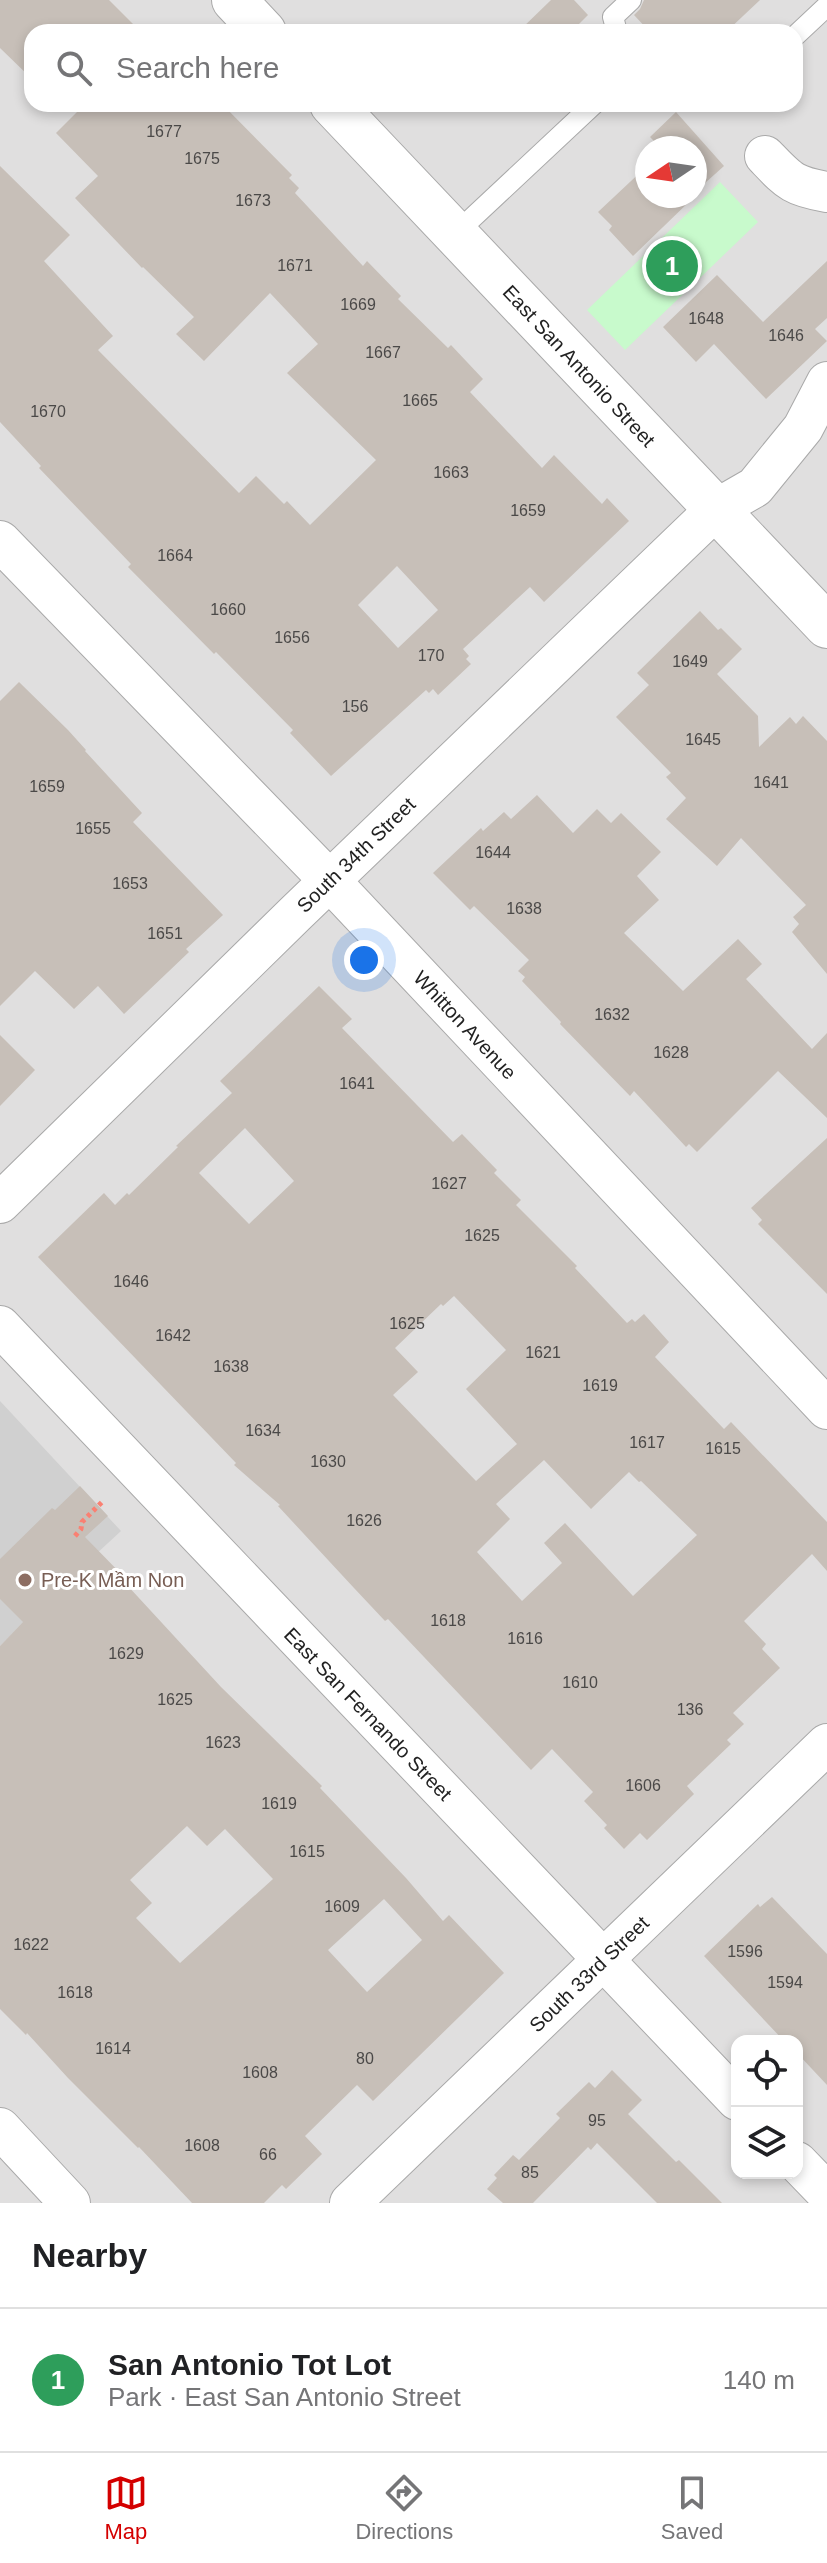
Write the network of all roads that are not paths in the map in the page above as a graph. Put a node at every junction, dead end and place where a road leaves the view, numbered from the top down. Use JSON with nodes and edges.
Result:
{"nodes":[{"id":1,"x":234,"y":0,"type":"edge"},
{"id":2,"x":631,"y":0,"type":"edge"},
{"id":3,"x":827,"y":6,"type":"edge"},
{"id":4,"x":256,"y":24,"type":"edge"},
{"id":5,"x":615,"y":24,"type":"edge"},
{"id":6,"x":803,"y":28,"type":"edge"},
{"id":7,"x":339,"y":112,"type":"edge"},
{"id":8,"x":585,"y":112,"type":"edge"},
{"id":9,"x":765,"y":156,"type":"dead end"},
{"id":10,"x":827,"y":192,"type":"edge"},
{"id":11,"x":454,"y":235,"type":"junction"},
{"id":12,"x":827,"y":382,"type":"edge"},
{"id":13,"x":715,"y":510,"type":"junction"},
{"id":14,"x":0,"y":541,"type":"edge"},
{"id":15,"x":827,"y":626,"type":"edge"},
{"id":16,"x":330,"y":881,"type":"junction"},
{"id":17,"x":0,"y":1203,"type":"edge"},
{"id":18,"x":0,"y":1326,"type":"edge"},
{"id":19,"x":827,"y":1409,"type":"edge"},
{"id":20,"x":827,"y":1744,"type":"edge"},
{"id":21,"x":603,"y":1961,"type":"junction"},
{"id":22,"x":731,"y":2094,"type":"edge"},
{"id":23,"x":0,"y":2128,"type":"edge"},
{"id":24,"x":803,"y":2168,"type":"edge"},
{"id":25,"x":827,"y":2193,"type":"edge"},
{"id":26,"x":70,"y":2203,"type":"edge"},
{"id":27,"x":350,"y":2203,"type":"edge"}],
"edges":[{"from":1,"to":4,"type":"street"},
{"from":2,"to":5,"type":"lane"},
{"from":3,"to":6,"type":"lane"},
{"from":7,"to":11,"type":"street","name":"East San Antonio Street"},
{"from":8,"to":11,"type":"lane"},
{"from":9,"to":10,"type":"street"},
{"from":11,"to":13,"type":"street","name":"East San Antonio Street"},
{"from":12,"to":13,"type":"street","name":"South 34th Street"},
{"from":13,"to":15,"type":"street","name":"East San Antonio Street"},
{"from":13,"to":16,"type":"street","name":"South 34th Street"},
{"from":14,"to":16,"type":"street","name":"Whitton Avenue"},
{"from":16,"to":17,"type":"street","name":"South 34th Street"},
{"from":16,"to":19,"type":"street","name":"Whitton Avenue"},
{"from":18,"to":21,"type":"street","name":"East San Fernando Street"},
{"from":20,"to":21,"type":"street","name":"South 33rd Street"},
{"from":21,"to":22,"type":"street","name":"East San Fernando Street"},
{"from":21,"to":27,"type":"street","name":"South 33rd Street"},
{"from":23,"to":26,"type":"street"},
{"from":24,"to":25,"type":"street"}]}
